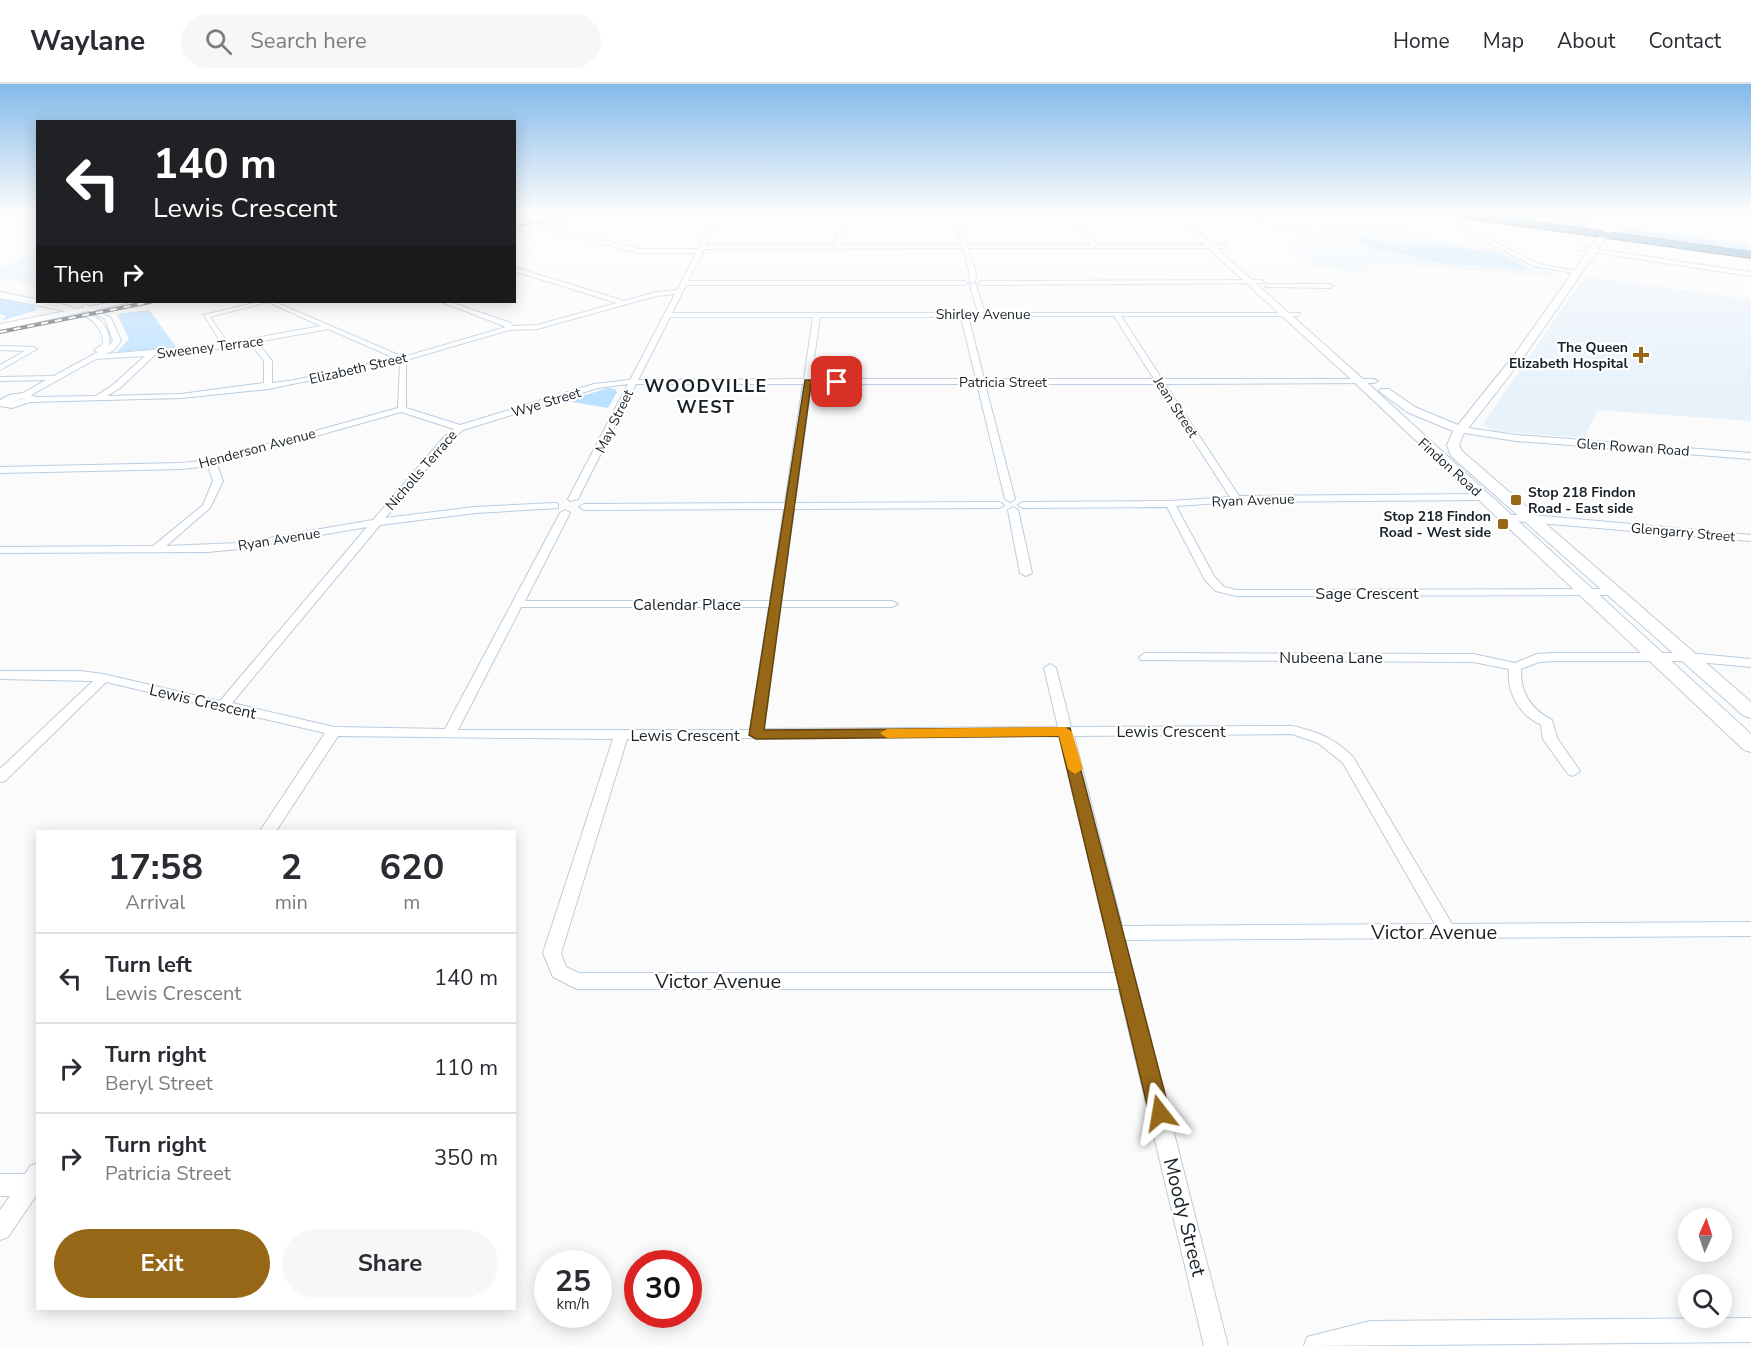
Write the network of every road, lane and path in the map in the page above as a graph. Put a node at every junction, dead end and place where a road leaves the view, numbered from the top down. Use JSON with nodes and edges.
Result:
{"nodes":[{"id":1,"x":527,"y":273,"type":"edge"},
{"id":2,"x":689,"y":273,"type":"edge"},
{"id":3,"x":973,"y":273,"type":"edge"},
{"id":4,"x":1238,"y":273,"type":"edge"},
{"id":5,"x":1252,"y":273,"type":"edge"},
{"id":6,"x":1577,"y":273,"type":"edge"},
{"id":7,"x":1248,"y":282,"type":"junction"},
{"id":8,"x":684,"y":283,"type":"junction"},
{"id":9,"x":970,"y":283,"type":"junction"},
{"id":10,"x":1264,"y":284,"type":"junction"},
{"id":11,"x":0,"y":286,"type":"edge"},
{"id":12,"x":1330,"y":286,"type":"dead end"},
{"id":13,"x":678,"y":292,"type":"junction"},
{"id":14,"x":36,"y":294,"type":"edge"},
{"id":15,"x":0,"y":295,"type":"edge"},
{"id":16,"x":36,"y":301,"type":"edge"},
{"id":17,"x":47,"y":303,"type":"joint"},
{"id":18,"x":102,"y":303,"type":"edge"},
{"id":19,"x":119,"y":303,"type":"edge"},
{"id":20,"x":260,"y":303,"type":"edge"},
{"id":21,"x":273,"y":303,"type":"edge"},
{"id":22,"x":448,"y":303,"type":"edge"},
{"id":23,"x":624,"y":303,"type":"junction"},
{"id":24,"x":81,"y":309,"type":"edge"},
{"id":25,"x":982,"y":314,"type":"junction"},
{"id":26,"x":1116,"y":314,"type":"junction"},
{"id":27,"x":1283,"y":314,"type":"junction"},
{"id":28,"x":1298,"y":314,"type":"junction"},
{"id":29,"x":667,"y":315,"type":"junction"},
{"id":30,"x":817,"y":315,"type":"junction"},
{"id":31,"x":964,"y":315,"type":"junction"},
{"id":32,"x":14,"y":321,"type":"junction"},
{"id":33,"x":0,"y":326,"type":"edge"},
{"id":34,"x":328,"y":327,"type":"junction"},
{"id":35,"x":509,"y":328,"type":"junction"},
{"id":36,"x":253,"y":342,"type":"junction"},
{"id":37,"x":227,"y":346,"type":"junction"},
{"id":38,"x":0,"y":348,"type":"edge"},
{"id":39,"x":152,"y":354,"type":"junction"},
{"id":40,"x":94,"y":355,"type":"junction"},
{"id":41,"x":402,"y":359,"type":"junction"},
{"id":42,"x":0,"y":368,"type":"edge"},
{"id":43,"x":55,"y":378,"type":"junction"},
{"id":44,"x":0,"y":379,"type":"edge"},
{"id":45,"x":1160,"y":381,"type":"junction"},
{"id":46,"x":1359,"y":381,"type":"junction"},
{"id":47,"x":1374,"y":381,"type":"junction"},
{"id":48,"x":633,"y":382,"type":"junction"},
{"id":49,"x":807,"y":382,"type":"junction"},
{"id":50,"x":981,"y":382,"type":"junction"},
{"id":51,"x":268,"y":387,"type":"junction"},
{"id":52,"x":1477,"y":389,"type":"dead end"},
{"id":53,"x":27,"y":398,"type":"junction"},
{"id":54,"x":97,"y":399,"type":"junction"},
{"id":55,"x":3,"y":404,"type":"edge"},
{"id":56,"x":402,"y":409,"type":"junction"},
{"id":57,"x":1389,"y":409,"type":"junction"},
{"id":58,"x":1452,"y":427,"type":"junction"},
{"id":59,"x":460,"y":429,"type":"junction"},
{"id":60,"x":1438,"y":456,"type":"junction"},
{"id":61,"x":1751,"y":456,"type":"edge"},
{"id":62,"x":212,"y":463,"type":"junction"},
{"id":63,"x":0,"y":470,"type":"edge"},
{"id":64,"x":1484,"y":497,"type":"junction"},
{"id":65,"x":573,"y":499,"type":"junction"},
{"id":66,"x":1236,"y":499,"type":"junction"},
{"id":67,"x":1170,"y":504,"type":"junction"},
{"id":68,"x":790,"y":505,"type":"junction"},
{"id":69,"x":1015,"y":505,"type":"junction"},
{"id":70,"x":584,"y":507,"type":"junction"},
{"id":71,"x":560,"y":509,"type":"junction"},
{"id":72,"x":1507,"y":518,"type":"junction"},
{"id":73,"x":1532,"y":518,"type":"junction"},
{"id":74,"x":376,"y":523,"type":"junction"},
{"id":75,"x":1751,"y":538,"type":"edge"},
{"id":76,"x":0,"y":550,"type":"edge"},
{"id":77,"x":155,"y":550,"type":"junction"},
{"id":78,"x":1026,"y":573,"type":"dead end"},
{"id":79,"x":1585,"y":592,"type":"junction"},
{"id":80,"x":1614,"y":592,"type":"junction"},
{"id":81,"x":518,"y":604,"type":"junction"},
{"id":82,"x":775,"y":604,"type":"junction"},
{"id":83,"x":892,"y":604,"type":"dead end"},
{"id":84,"x":1146,"y":657,"type":"dead end"},
{"id":85,"x":1654,"y":657,"type":"junction"},
{"id":86,"x":1688,"y":657,"type":"junction"},
{"id":87,"x":1751,"y":663,"type":"edge"},
{"id":88,"x":1515,"y":667,"type":"junction"},
{"id":89,"x":1050,"y":668,"type":"dead end"},
{"id":90,"x":0,"y":675,"type":"edge"},
{"id":91,"x":103,"y":678,"type":"junction"},
{"id":92,"x":223,"y":705,"type":"junction"},
{"id":93,"x":1751,"y":712,"type":"edge"},
{"id":94,"x":334,"y":731,"type":"junction"},
{"id":95,"x":1065,"y":732,"type":"junction"},
{"id":96,"x":449,"y":734,"type":"junction"},
{"id":97,"x":621,"y":735,"type":"junction"},
{"id":98,"x":756,"y":735,"type":"junction"},
{"id":99,"x":1751,"y":745,"type":"edge"},
{"id":100,"x":1573,"y":771,"type":"dead end"},
{"id":101,"x":0,"y":777,"type":"edge"},
{"id":102,"x":269,"y":830,"type":"edge"},
{"id":103,"x":1751,"y":929,"type":"edge"},
{"id":104,"x":1448,"y":932,"type":"junction"},
{"id":105,"x":1116,"y":933,"type":"junction"},
{"id":106,"x":1127,"y":981,"type":"junction"},
{"id":107,"x":34,"y":1179,"type":"edge"},
{"id":108,"x":0,"y":1185,"type":"edge"},
{"id":109,"x":0,"y":1230,"type":"edge"},
{"id":110,"x":1751,"y":1330,"type":"edge"},
{"id":111,"x":1216,"y":1346,"type":"edge"},
{"id":112,"x":1316,"y":1346,"type":"edge"}],
"edges":[{"from":1,"to":23,"type":"street"},
{"from":2,"to":8,"type":"street","name":"May Street"},
{"from":3,"to":9,"type":"street"},
{"from":4,"to":7,"type":"main road","name":"Findon Road"},
{"from":5,"to":10,"type":"main road","name":"Findon Road"},
{"from":6,"to":58,"type":"main road"},
{"from":7,"to":9,"type":"street"},
{"from":7,"to":10,"type":"street"},
{"from":7,"to":27,"type":"main road","name":"Findon Road"},
{"from":8,"to":9,"type":"street"},
{"from":8,"to":13,"type":"street","name":"May Street"},
{"from":9,"to":25,"type":"street"},
{"from":10,"to":12,"type":"street"},
{"from":10,"to":28,"type":"main road","name":"Findon Road"},
{"from":11,"to":14,"type":"main road"},
{"from":13,"to":23,"type":"street","name":"Elizabeth Street"},
{"from":13,"to":29,"type":"street","name":"May Street"},
{"from":15,"to":16,"type":"main road"},
{"from":17,"to":24,"type":"main road"},
{"from":17,"to":32,"type":"main road"},
{"from":18,"to":24,"type":"main road"},
{"from":19,"to":24,"type":"main road"},
{"from":20,"to":37,"type":"street"},
{"from":21,"to":34,"type":"street"},
{"from":22,"to":35,"type":"street"},
{"from":23,"to":35,"type":"street","name":"Elizabeth Street"},
{"from":24,"to":32,"type":"main road"},
{"from":24,"to":33,"type":"main road"},
{"from":24,"to":40,"type":"street"},
{"from":24,"to":40,"type":"street"},
{"from":25,"to":26,"type":"street","name":"Shirley Avenue"},
{"from":25,"to":31,"type":"street","name":"Shirley Avenue"},
{"from":26,"to":27,"type":"street","name":"Shirley Avenue"},
{"from":26,"to":45,"type":"street","name":"Jean Street"},
{"from":27,"to":28,"type":"street","name":"Shirley Avenue"},
{"from":27,"to":46,"type":"main road","name":"Findon Road"},
{"from":28,"to":47,"type":"main road","name":"Findon Road"},
{"from":29,"to":30,"type":"street","name":"Shirley Avenue"},
{"from":29,"to":48,"type":"street","name":"May Street"},
{"from":30,"to":31,"type":"street","name":"Shirley Avenue"},
{"from":30,"to":49,"type":"street"},
{"from":31,"to":50,"type":"street"},
{"from":32,"to":33,"type":"main road"},
{"from":34,"to":36,"type":"street","name":"Sweeney Terrace"},
{"from":34,"to":41,"type":"street"},
{"from":35,"to":41,"type":"street","name":"Elizabeth Street"},
{"from":36,"to":37,"type":"street","name":"Sweeney Terrace"},
{"from":36,"to":51,"type":"street"},
{"from":37,"to":39,"type":"street","name":"Sweeney Terrace"},
{"from":38,"to":42,"type":"street"},
{"from":39,"to":40,"type":"street","name":"Sweeney Terrace"},
{"from":39,"to":54,"type":"street"},
{"from":40,"to":43,"type":"street"},
{"from":41,"to":51,"type":"street","name":"Elizabeth Street"},
{"from":41,"to":56,"type":"street"},
{"from":43,"to":44,"type":"street"},
{"from":43,"to":53,"type":"street"},
{"from":45,"to":46,"type":"street","name":"Patricia Street"},
{"from":45,"to":50,"type":"street","name":"Patricia Street"},
{"from":45,"to":66,"type":"street","name":"Jean Street"},
{"from":46,"to":47,"type":"street","name":"Patricia Street"},
{"from":46,"to":57,"type":"main road","name":"Findon Road"},
{"from":47,"to":58,"type":"main road","name":"Findon Road"},
{"from":48,"to":49,"type":"street","name":"Patricia Street"},
{"from":48,"to":59,"type":"street","name":"Wye Street"},
{"from":48,"to":65,"type":"street","name":"May Street"},
{"from":49,"to":50,"type":"street","name":"Patricia Street"},
{"from":49,"to":68,"type":"street"},
{"from":50,"to":69,"type":"street"},
{"from":51,"to":54,"type":"street","name":"Elizabeth Street"},
{"from":52,"to":58,"type":"main road"},
{"from":53,"to":54,"type":"street","name":"Elizabeth Street"},
{"from":53,"to":55,"type":"street"},
{"from":56,"to":59,"type":"street","name":"Nicholls Terrace"},
{"from":56,"to":62,"type":"street","name":"Henderson Avenue"},
{"from":57,"to":58,"type":"main road"},
{"from":57,"to":60,"type":"main road","name":"Findon Road"},
{"from":58,"to":60,"type":"main road"},
{"from":58,"to":61,"type":"street","name":"Glen Rowan Road"},
{"from":58,"to":73,"type":"main road","name":"Findon Road"},
{"from":59,"to":74,"type":"street","name":"Nicholls Terrace"},
{"from":60,"to":64,"type":"main road","name":"Findon Road"},
{"from":62,"to":63,"type":"street","name":"Henderson Avenue"},
{"from":62,"to":77,"type":"street"},
{"from":64,"to":66,"type":"street","name":"Ryan Avenue"},
{"from":64,"to":72,"type":"main road","name":"Findon Road"},
{"from":65,"to":70,"type":"street"},
{"from":65,"to":71,"type":"street"},
{"from":66,"to":67,"type":"street","name":"Ryan Avenue"},
{"from":67,"to":69,"type":"street","name":"Ryan Avenue"},
{"from":67,"to":79,"type":"street","name":"Sage Crescent"},
{"from":68,"to":69,"type":"street"},
{"from":68,"to":70,"type":"street"},
{"from":68,"to":82,"type":"street"},
{"from":69,"to":78,"type":"street"},
{"from":70,"to":71,"type":"street"},
{"from":71,"to":74,"type":"street","name":"Ryan Avenue"},
{"from":71,"to":81,"type":"street"},
{"from":72,"to":73,"type":"street","name":"Glengarry Street"},
{"from":72,"to":79,"type":"main road","name":"Findon Road"},
{"from":73,"to":75,"type":"street","name":"Glengarry Street"},
{"from":73,"to":80,"type":"main road","name":"Findon Road"},
{"from":74,"to":77,"type":"street","name":"Ryan Avenue"},
{"from":74,"to":92,"type":"street","name":"Nicholls Terrace"},
{"from":76,"to":77,"type":"street","name":"Ryan Avenue"},
{"from":79,"to":80,"type":"street","name":"Sage Crescent"},
{"from":79,"to":85,"type":"main road","name":"Findon Road"},
{"from":80,"to":86,"type":"main road","name":"Findon Road"},
{"from":81,"to":82,"type":"street","name":"Calendar Place"},
{"from":81,"to":96,"type":"street"},
{"from":82,"to":83,"type":"street","name":"Calendar Place"},
{"from":82,"to":98,"type":"street"},
{"from":84,"to":88,"type":"street","name":"Nubeena Lane"},
{"from":85,"to":86,"type":"street"},
{"from":85,"to":88,"type":"street"},
{"from":85,"to":99,"type":"main road","name":"Findon Road"},
{"from":86,"to":87,"type":"street"},
{"from":86,"to":93,"type":"main road","name":"Findon Road"},
{"from":88,"to":100,"type":"street"},
{"from":89,"to":95,"type":"street","name":"Moody Street"},
{"from":90,"to":91,"type":"street","name":"Lewis Crescent"},
{"from":91,"to":92,"type":"street","name":"Lewis Crescent"},
{"from":91,"to":101,"type":"street"},
{"from":92,"to":94,"type":"street","name":"Lewis Crescent"},
{"from":94,"to":96,"type":"street","name":"Lewis Crescent"},
{"from":94,"to":102,"type":"street"},
{"from":95,"to":98,"type":"street","name":"Lewis Crescent"},
{"from":95,"to":104,"type":"street","name":"Lewis Crescent"},
{"from":95,"to":105,"type":"street","name":"Moody Street"},
{"from":96,"to":97,"type":"street","name":"Lewis Crescent"},
{"from":97,"to":98,"type":"street","name":"Lewis Crescent"},
{"from":97,"to":106,"type":"street","name":"Victor Avenue"},
{"from":103,"to":104,"type":"street","name":"Victor Avenue"},
{"from":104,"to":105,"type":"street","name":"Victor Avenue"},
{"from":105,"to":106,"type":"street","name":"Moody Street"},
{"from":106,"to":111,"type":"street","name":"Moody Street"},
{"from":107,"to":108,"type":"street"},
{"from":107,"to":109,"type":"street"},
{"from":110,"to":112,"type":"street"}]}
